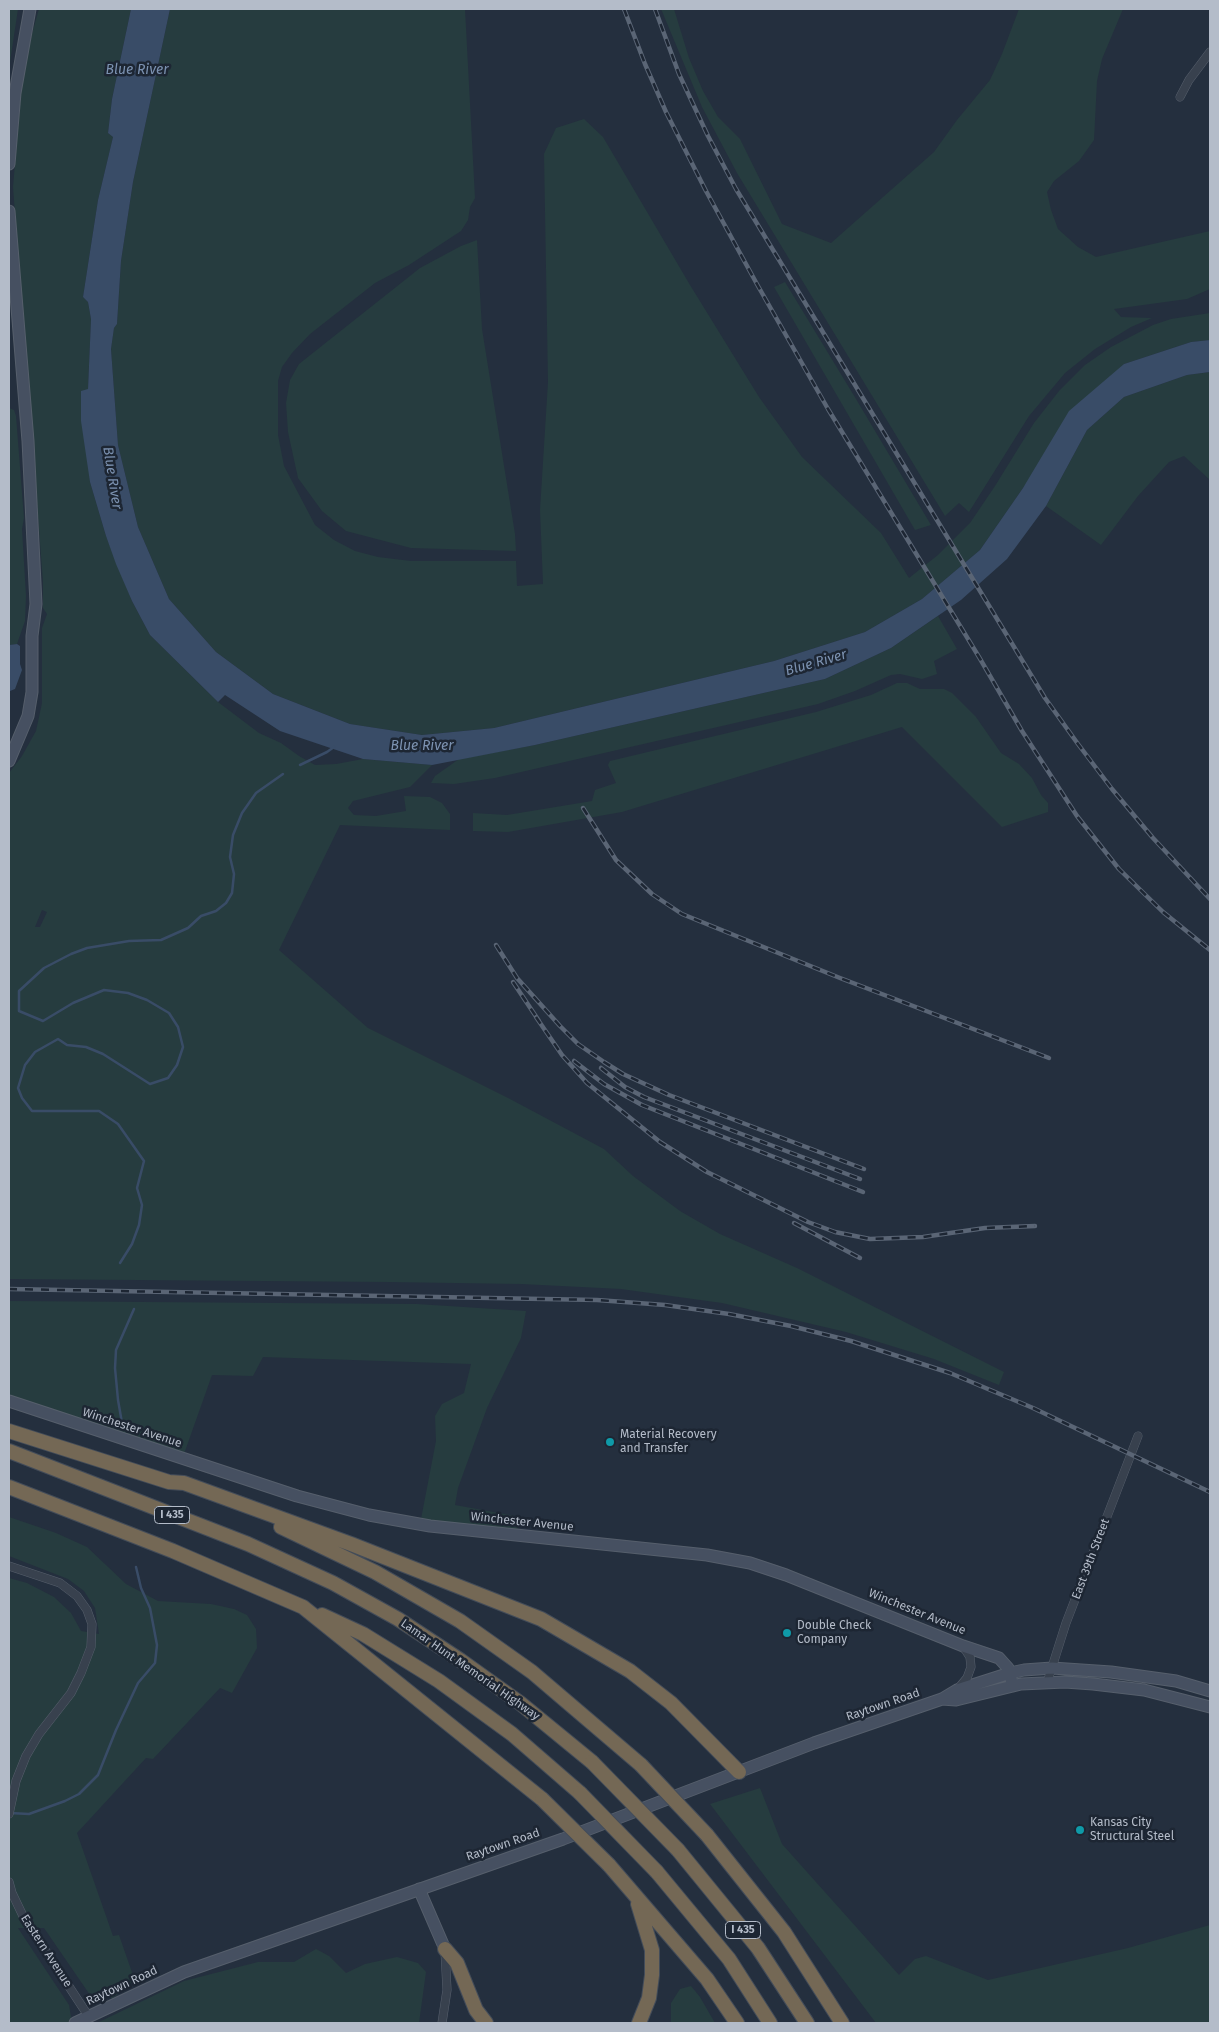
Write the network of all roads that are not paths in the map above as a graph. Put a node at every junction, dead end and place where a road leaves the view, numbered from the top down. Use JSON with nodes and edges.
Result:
{"nodes":[{"id":1,"x":30,"y":9,"type":"edge"},
{"id":2,"x":1210,"y":52,"type":"edge"},
{"id":3,"x":1180,"y":97,"type":"dead end"},
{"id":4,"x":9,"y":164,"type":"edge"},
{"id":5,"x":9,"y":211,"type":"edge"},
{"id":6,"x":9,"y":761,"type":"edge"},
{"id":7,"x":9,"y":1401,"type":"edge"},
{"id":8,"x":9,"y":1431,"type":"edge"},
{"id":9,"x":1138,"y":1436,"type":"dead end"},
{"id":10,"x":9,"y":1451,"type":"edge"},
{"id":11,"x":169,"y":1482,"type":"junction"},
{"id":12,"x":9,"y":1486,"type":"edge"},
{"id":13,"x":9,"y":1566,"type":"edge"},
{"id":14,"x":303,"y":1607,"type":"junction"},
{"id":15,"x":963,"y":1646,"type":"junction"},
{"id":16,"x":1052,"y":1668,"type":"junction"},
{"id":17,"x":1010,"y":1673,"type":"junction"},
{"id":18,"x":1047,"y":1683,"type":"junction"},
{"id":19,"x":1012,"y":1686,"type":"junction"},
{"id":20,"x":957,"y":1690,"type":"junction"},
{"id":21,"x":1210,"y":1691,"type":"edge"},
{"id":22,"x":942,"y":1699,"type":"junction"},
{"id":23,"x":1210,"y":1707,"type":"edge"},
{"id":24,"x":739,"y":1772,"type":"junction"},
{"id":25,"x":9,"y":1814,"type":"edge"},
{"id":26,"x":9,"y":1882,"type":"edge"},
{"id":27,"x":419,"y":1889,"type":"junction"},
{"id":28,"x":635,"y":1896,"type":"junction"},
{"id":29,"x":445,"y":1949,"type":"junction"},
{"id":30,"x":89,"y":2017,"type":"junction"},
{"id":31,"x":805,"y":2019,"type":"edge"},
{"id":32,"x":76,"y":2023,"type":"edge"},
{"id":33,"x":442,"y":2023,"type":"edge"},
{"id":34,"x":486,"y":2023,"type":"edge"},
{"id":35,"x":638,"y":2023,"type":"edge"},
{"id":36,"x":737,"y":2023,"type":"edge"},
{"id":37,"x":770,"y":2023,"type":"edge"},
{"id":38,"x":842,"y":2023,"type":"edge"}],
"edges":[{"from":1,"to":4,"type":"street"},
{"from":2,"to":3,"type":"street"},
{"from":5,"to":6,"type":"street"},
{"from":7,"to":15,"type":"street","name":"Winchester Avenue"},
{"from":8,"to":11,"type":"highway"},
{"from":9,"to":16,"type":"street","name":"East 39th Street"},
{"from":10,"to":31,"type":"highway","name":"Lamar Hunt Memorial Highway","number":"I 435","bridge":true},
{"from":11,"to":24,"type":"highway"},
{"from":11,"to":38,"type":"highway","bridge":true},
{"from":12,"to":14,"type":"highway","number":"I 435"},
{"from":13,"to":25,"type":"street"},
{"from":14,"to":28,"type":"highway","bridge":true},
{"from":14,"to":37,"type":"highway","number":"I 435","bridge":true},
{"from":15,"to":17,"type":"street","name":"Winchester Avenue"},
{"from":15,"to":20,"type":"street"},
{"from":16,"to":17,"type":"street","name":"Raytown Road"},
{"from":16,"to":18,"type":"street","name":"East 39th Street"},
{"from":16,"to":21,"type":"street","name":"Raytown Road"},
{"from":17,"to":19,"type":"street"},
{"from":17,"to":20,"type":"street","name":"Raytown Road"},
{"from":18,"to":19,"type":"street","name":"Raytown Road"},
{"from":18,"to":23,"type":"street","name":"Raytown Road"},
{"from":19,"to":22,"type":"street","name":"Raytown Road"},
{"from":20,"to":22,"type":"street","name":"Raytown Road"},
{"from":22,"to":24,"type":"street","name":"Raytown Road"},
{"from":24,"to":27,"type":"street","name":"Raytown Road"},
{"from":26,"to":30,"type":"street","name":"Eastern Avenue"},
{"from":27,"to":29,"type":"street"},
{"from":27,"to":30,"type":"street","name":"Raytown Road"},
{"from":28,"to":35,"type":"highway"},
{"from":28,"to":36,"type":"highway"},
{"from":29,"to":33,"type":"street"},
{"from":29,"to":34,"type":"highway"},
{"from":30,"to":32,"type":"street","name":"Raytown Road"}]}
